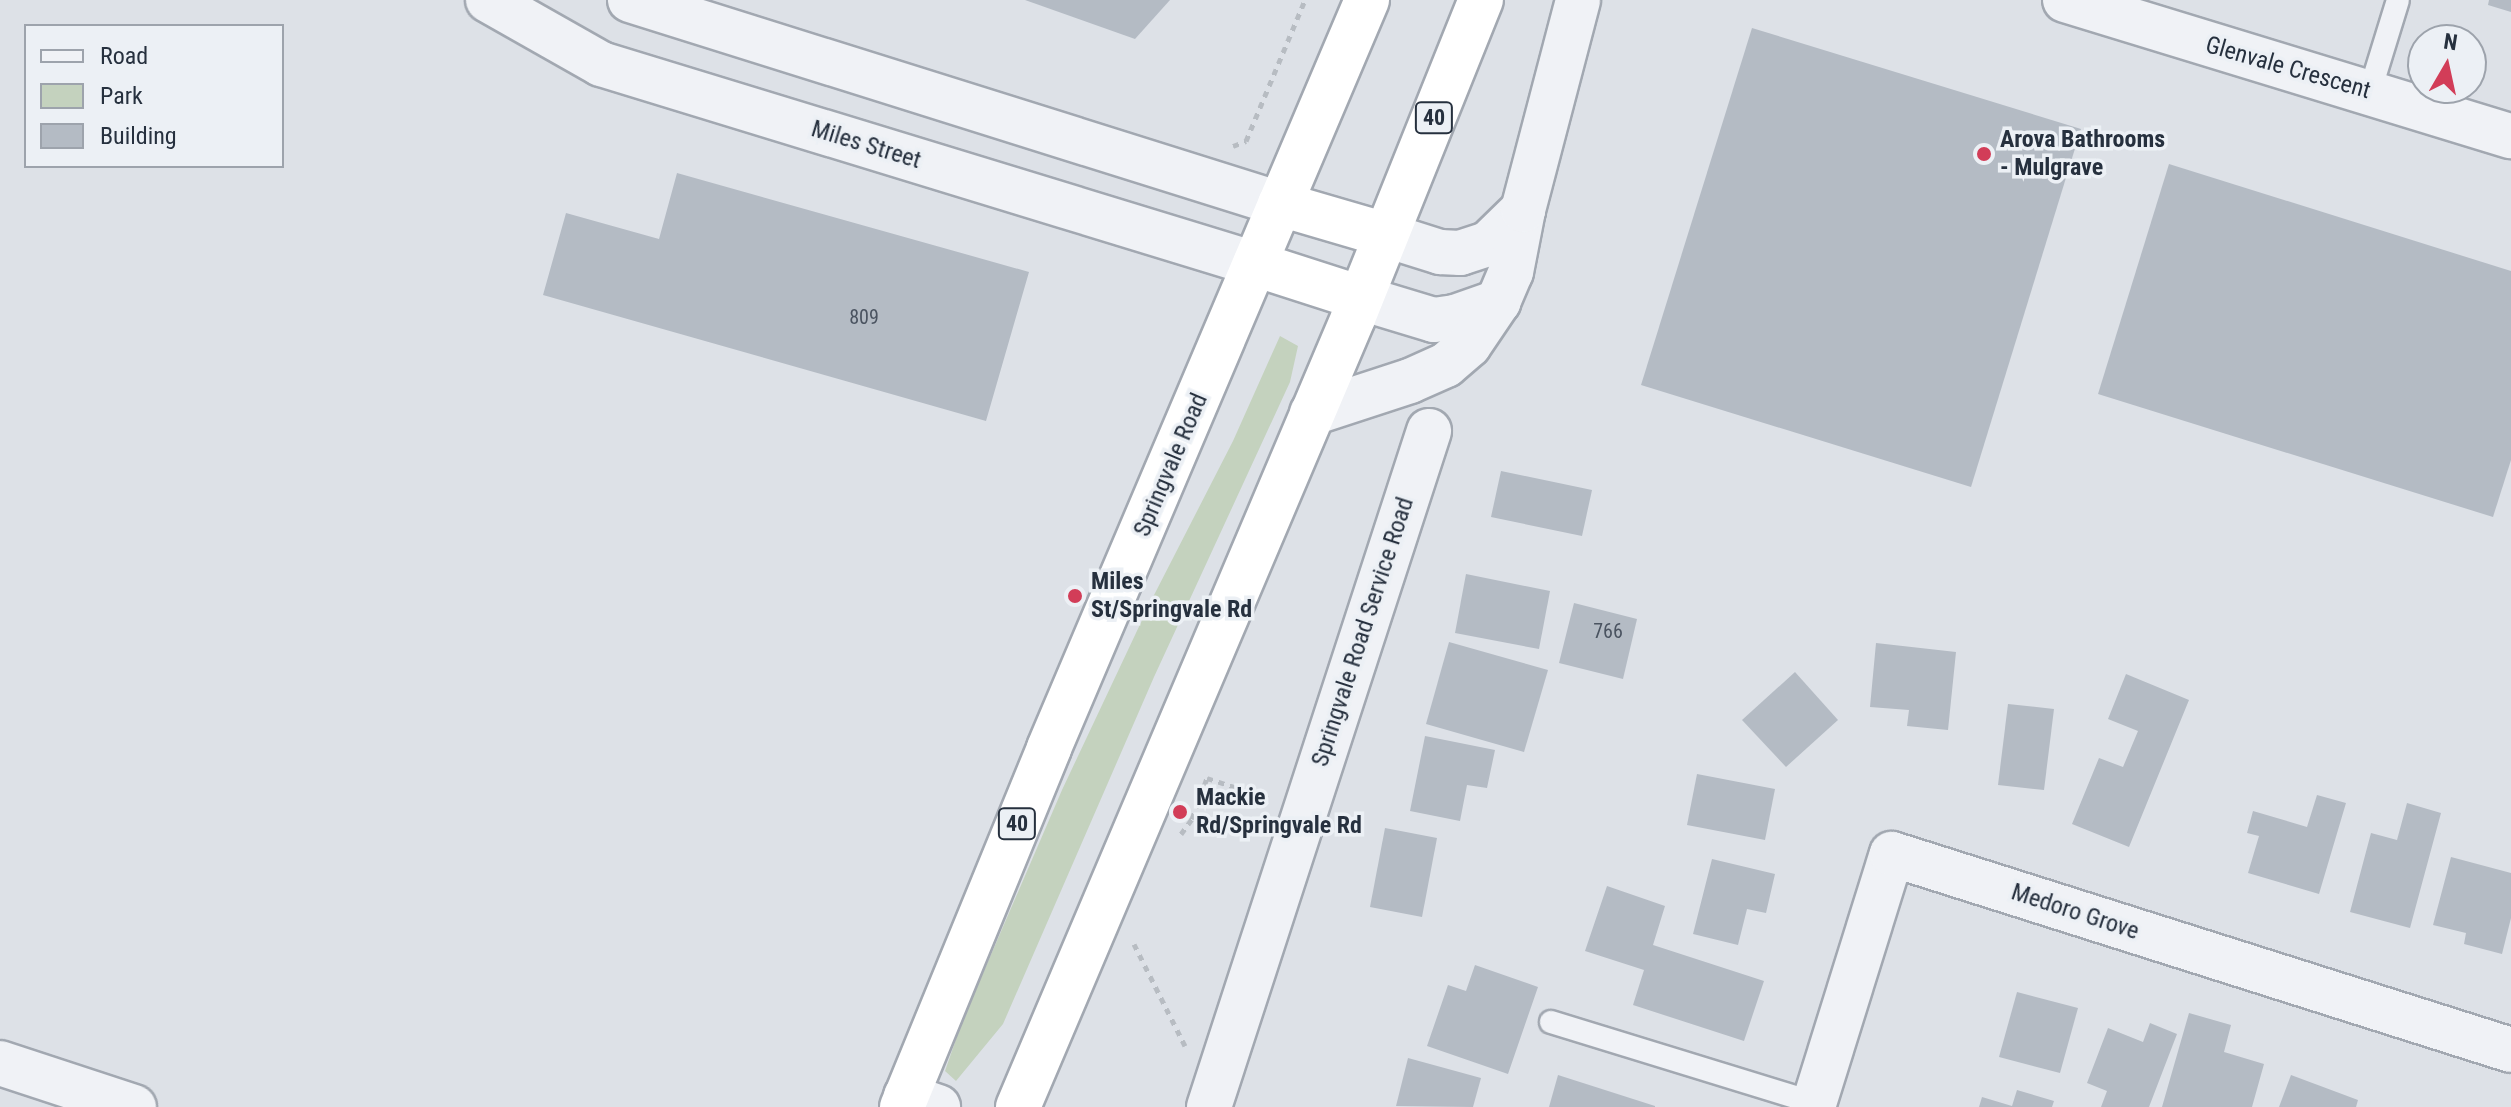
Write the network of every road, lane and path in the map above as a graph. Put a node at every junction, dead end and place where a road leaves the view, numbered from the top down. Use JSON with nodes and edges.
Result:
{"nodes":[{"id":1,"x":488,"y":0,"type":"edge"},
{"id":2,"x":630,"y":0,"type":"edge"},
{"id":3,"x":1305,"y":0,"type":"edge"},
{"id":4,"x":1367,"y":0,"type":"edge"},
{"id":5,"x":1481,"y":0,"type":"edge"},
{"id":6,"x":1578,"y":0,"type":"edge"},
{"id":7,"x":2065,"y":0,"type":"edge"},
{"id":8,"x":2398,"y":0,"type":"edge"},
{"id":9,"x":2370,"y":91,"type":"junction"},
{"id":10,"x":1007,"y":116,"type":"junction"},
{"id":11,"x":2511,"y":136,"type":"edge"},
{"id":12,"x":1246,"y":141,"type":"dead end"},
{"id":13,"x":986,"y":181,"type":"junction"},
{"id":14,"x":1280,"y":204,"type":"junction"},
{"id":15,"x":1523,"y":210,"type":"junction"},
{"id":16,"x":1386,"y":235,"type":"junction"},
{"id":17,"x":1255,"y":264,"type":"junction"},
{"id":18,"x":1361,"y":298,"type":"junction"},
{"id":19,"x":1498,"y":302,"type":"junction"},
{"id":20,"x":1312,"y":413,"type":"junction"},
{"id":21,"x":1429,"y":431,"type":"dead end"},
{"id":22,"x":1305,"y":810,"type":"junction"},
{"id":23,"x":1174,"y":845,"type":"dead end"},
{"id":24,"x":1133,"y":937,"type":"dead end"},
{"id":25,"x":1551,"y":1022,"type":"dead end"},
{"id":26,"x":2511,"y":1050,"type":"edge"},
{"id":27,"x":0,"y":1063,"type":"edge"},
{"id":28,"x":1210,"y":1102,"type":"edge"},
{"id":29,"x":915,"y":1103,"type":"edge"},
{"id":30,"x":1814,"y":1105,"type":"edge"},
{"id":31,"x":134,"y":1107,"type":"edge"},
{"id":32,"x":1018,"y":1107,"type":"edge"}],
"edges":[{"from":1,"to":13,"type":"street","name":"Miles Street"},
{"from":2,"to":10,"type":"street"},
{"from":3,"to":12,"type":"path"},
{"from":4,"to":14,"type":"highway","name":"Springvale Road","number":"40"},
{"from":5,"to":16,"type":"highway","number":"40"},
{"from":6,"to":15,"type":"street"},
{"from":7,"to":9,"type":"street","name":"Glenvale Crescent"},
{"from":8,"to":9,"type":"lane"},
{"from":9,"to":11,"type":"street","name":"Glenvale Crescent"},
{"from":10,"to":13,"type":"street"},
{"from":10,"to":14,"type":"street"},
{"from":13,"to":17,"type":"street","name":"Miles Street"},
{"from":14,"to":16,"type":"highway"},
{"from":14,"to":17,"type":"highway","name":"Springvale Road","number":"40"},
{"from":15,"to":16,"type":"street"},
{"from":15,"to":19,"type":"street"},
{"from":16,"to":18,"type":"highway","number":"40"},
{"from":17,"to":18,"type":"highway"},
{"from":17,"to":29,"type":"highway","name":"Springvale Road","number":"40"},
{"from":18,"to":19,"type":"street"},
{"from":18,"to":20,"type":"highway","number":"40"},
{"from":19,"to":20,"type":"street"},
{"from":20,"to":32,"type":"highway","number":"40"},
{"from":21,"to":22,"type":"street","name":"Springvale Road Service Road"},
{"from":22,"to":23,"type":"path"},
{"from":22,"to":28,"type":"street","name":"Springvale Road Service Road"},
{"from":24,"to":28,"type":"path"},
{"from":25,"to":30,"type":"lane"},
{"from":26,"to":30,"type":"street","name":"Medoro Grove"},
{"from":27,"to":31,"type":"street"}]}
